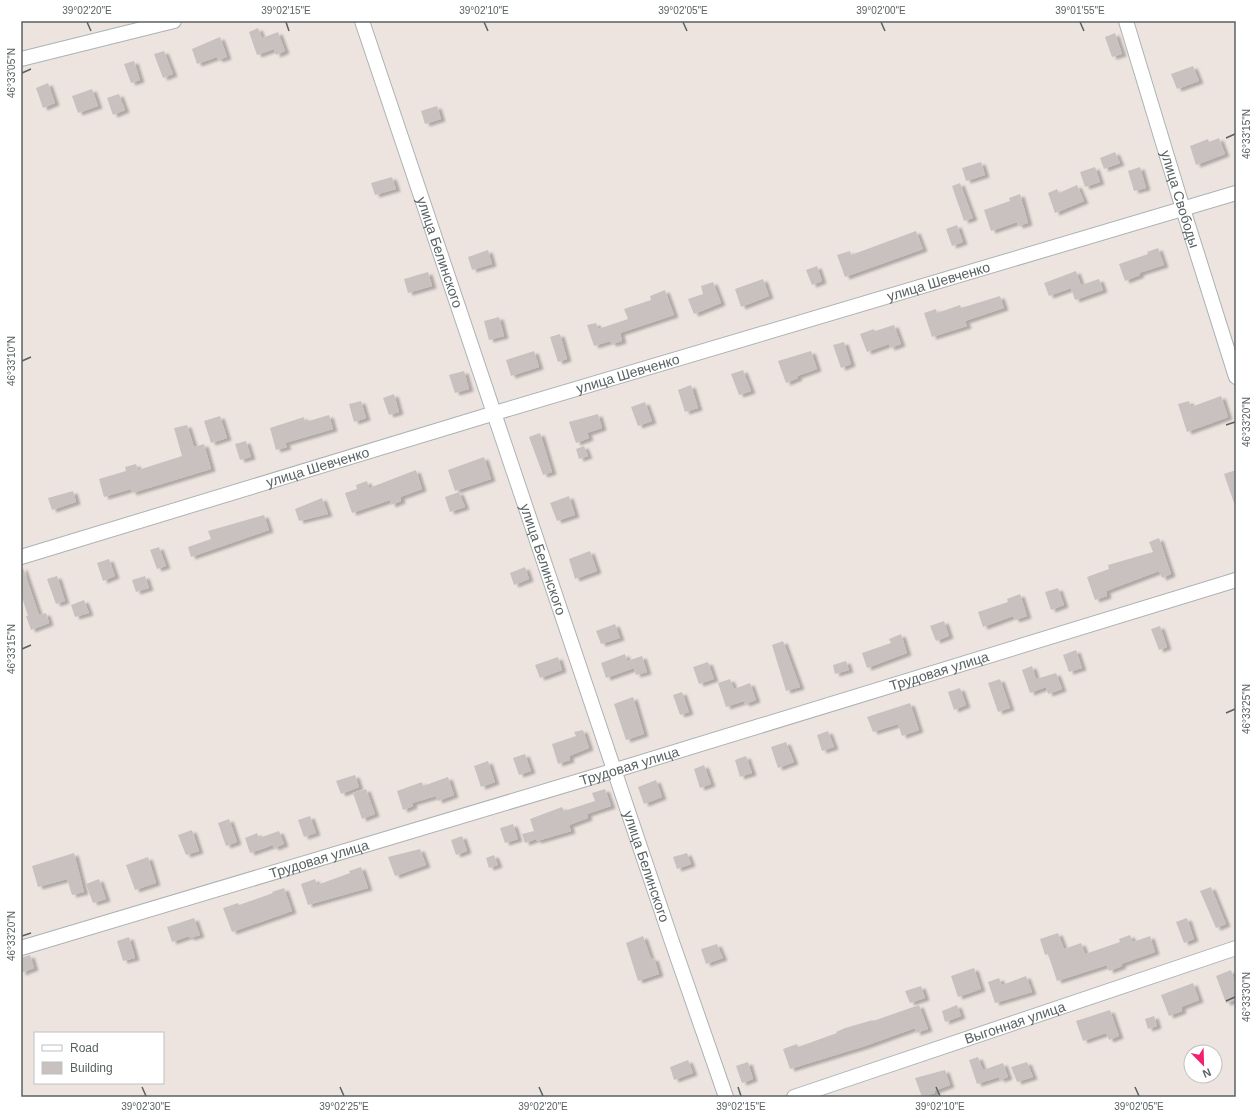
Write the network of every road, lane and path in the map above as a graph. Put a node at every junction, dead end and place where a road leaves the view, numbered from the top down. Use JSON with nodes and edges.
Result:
{"nodes":[{"id":1,"x":174,"y":21,"type":"edge"},
{"id":2,"x":362,"y":21,"type":"edge"},
{"id":3,"x":1126,"y":21,"type":"edge"},
{"id":4,"x":21,"y":59,"type":"edge"},
{"id":5,"x":1236,"y":193,"type":"edge"},
{"id":6,"x":1183,"y":209,"type":"junction"},
{"id":7,"x":1236,"y":377,"type":"edge"},
{"id":8,"x":495,"y":413,"type":"junction"},
{"id":9,"x":21,"y":557,"type":"edge"},
{"id":10,"x":1236,"y":580,"type":"edge"},
{"id":11,"x":616,"y":770,"type":"junction"},
{"id":12,"x":21,"y":948,"type":"edge"},
{"id":13,"x":1236,"y":948,"type":"edge"},
{"id":14,"x":726,"y":1097,"type":"edge"},
{"id":15,"x":794,"y":1097,"type":"edge"}],
"edges":[{"from":1,"to":4,"type":"street"},
{"from":2,"to":8,"type":"street","name":"улица Белинского"},
{"from":3,"to":6,"type":"street","name":"улица Свободы"},
{"from":5,"to":6,"type":"street","name":"улица Шевченко"},
{"from":6,"to":7,"type":"street","name":"улица Свободы"},
{"from":6,"to":8,"type":"street","name":"улица Шевченко"},
{"from":8,"to":9,"type":"street","name":"улица Шевченко"},
{"from":8,"to":11,"type":"street","name":"улица Белинского"},
{"from":10,"to":11,"type":"street","name":"Трудовая улица"},
{"from":11,"to":12,"type":"street","name":"Трудовая улица"},
{"from":11,"to":14,"type":"street","name":"улица Белинского"},
{"from":13,"to":15,"type":"street","name":"Выгонная улица"}]}
